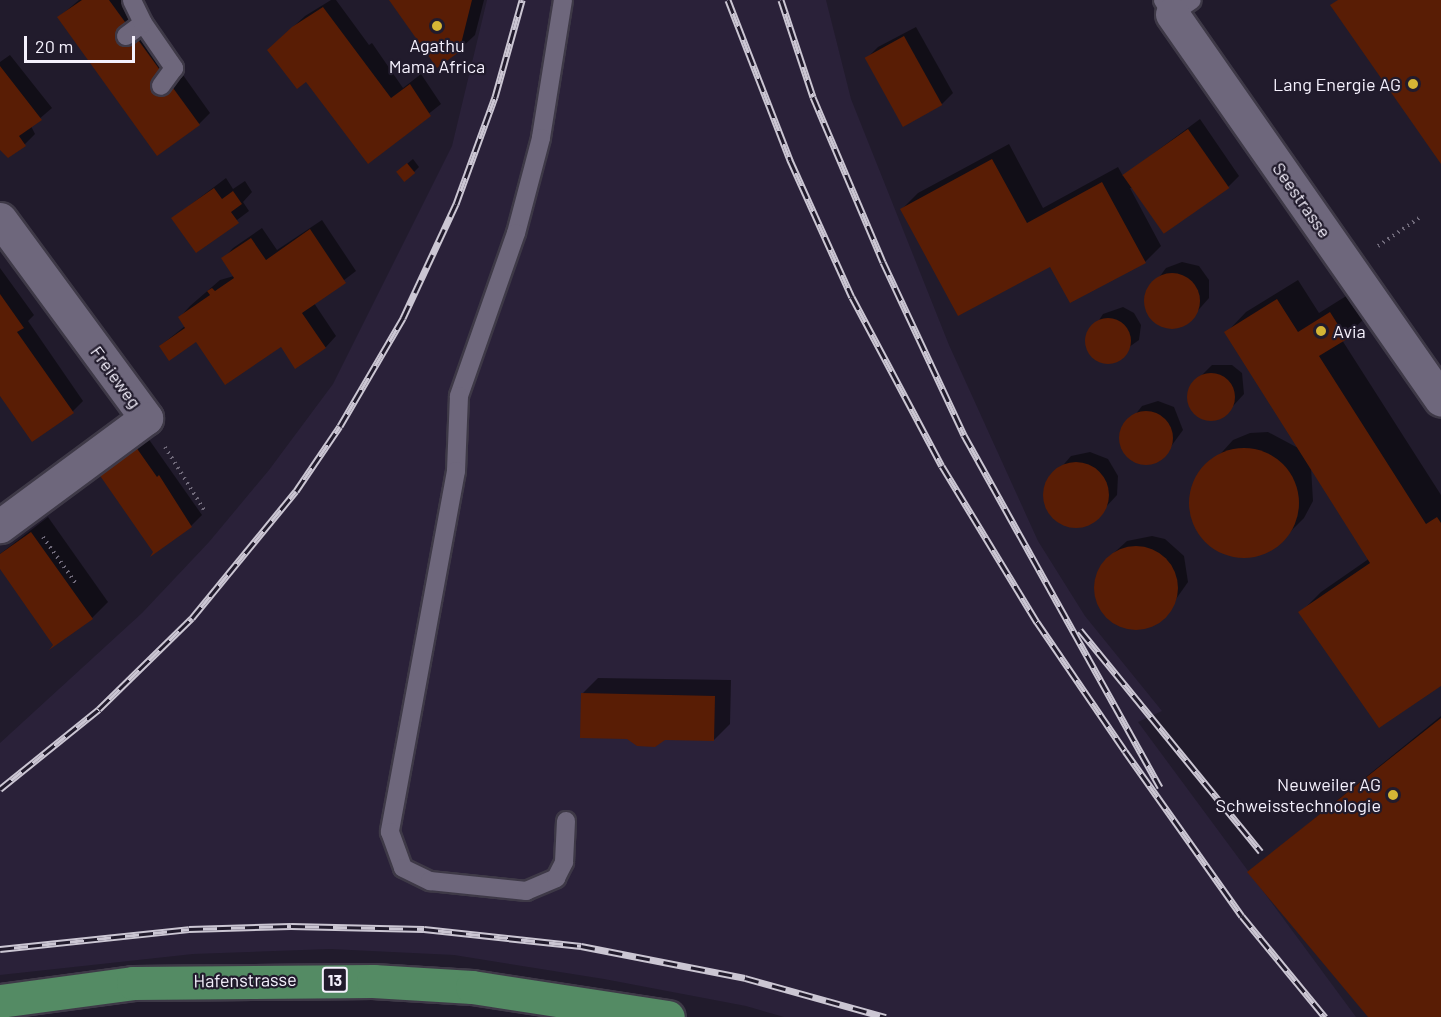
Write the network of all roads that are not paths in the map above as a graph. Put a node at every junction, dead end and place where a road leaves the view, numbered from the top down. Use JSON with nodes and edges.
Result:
{"nodes":[{"id":1,"x":132,"y":0,"type":"edge"},
{"id":2,"x":563,"y":0,"type":"edge"},
{"id":3,"x":1176,"y":5,"type":"edge"},
{"id":4,"x":143,"y":23,"type":"junction"},
{"id":5,"x":126,"y":36,"type":"dead end"},
{"id":6,"x":161,"y":86,"type":"dead end"},
{"id":7,"x":0,"y":219,"type":"edge"},
{"id":8,"x":1441,"y":399,"type":"edge"},
{"id":9,"x":12,"y":518,"type":"edge"},
{"id":10,"x":566,"y":821,"type":"dead end"},
{"id":11,"x":0,"y":1001,"type":"edge"},
{"id":12,"x":668,"y":1017,"type":"edge"}],
"edges":[{"from":1,"to":4,"type":"lane"},
{"from":2,"to":10,"type":"lane"},
{"from":3,"to":8,"type":"street","name":"Seestrasse"},
{"from":4,"to":5,"type":"lane"},
{"from":4,"to":6,"type":"lane"},
{"from":7,"to":9,"type":"street","name":"Freieweg"},
{"from":11,"to":12,"type":"main road","name":"Hafenstrasse","number":"13"}]}
